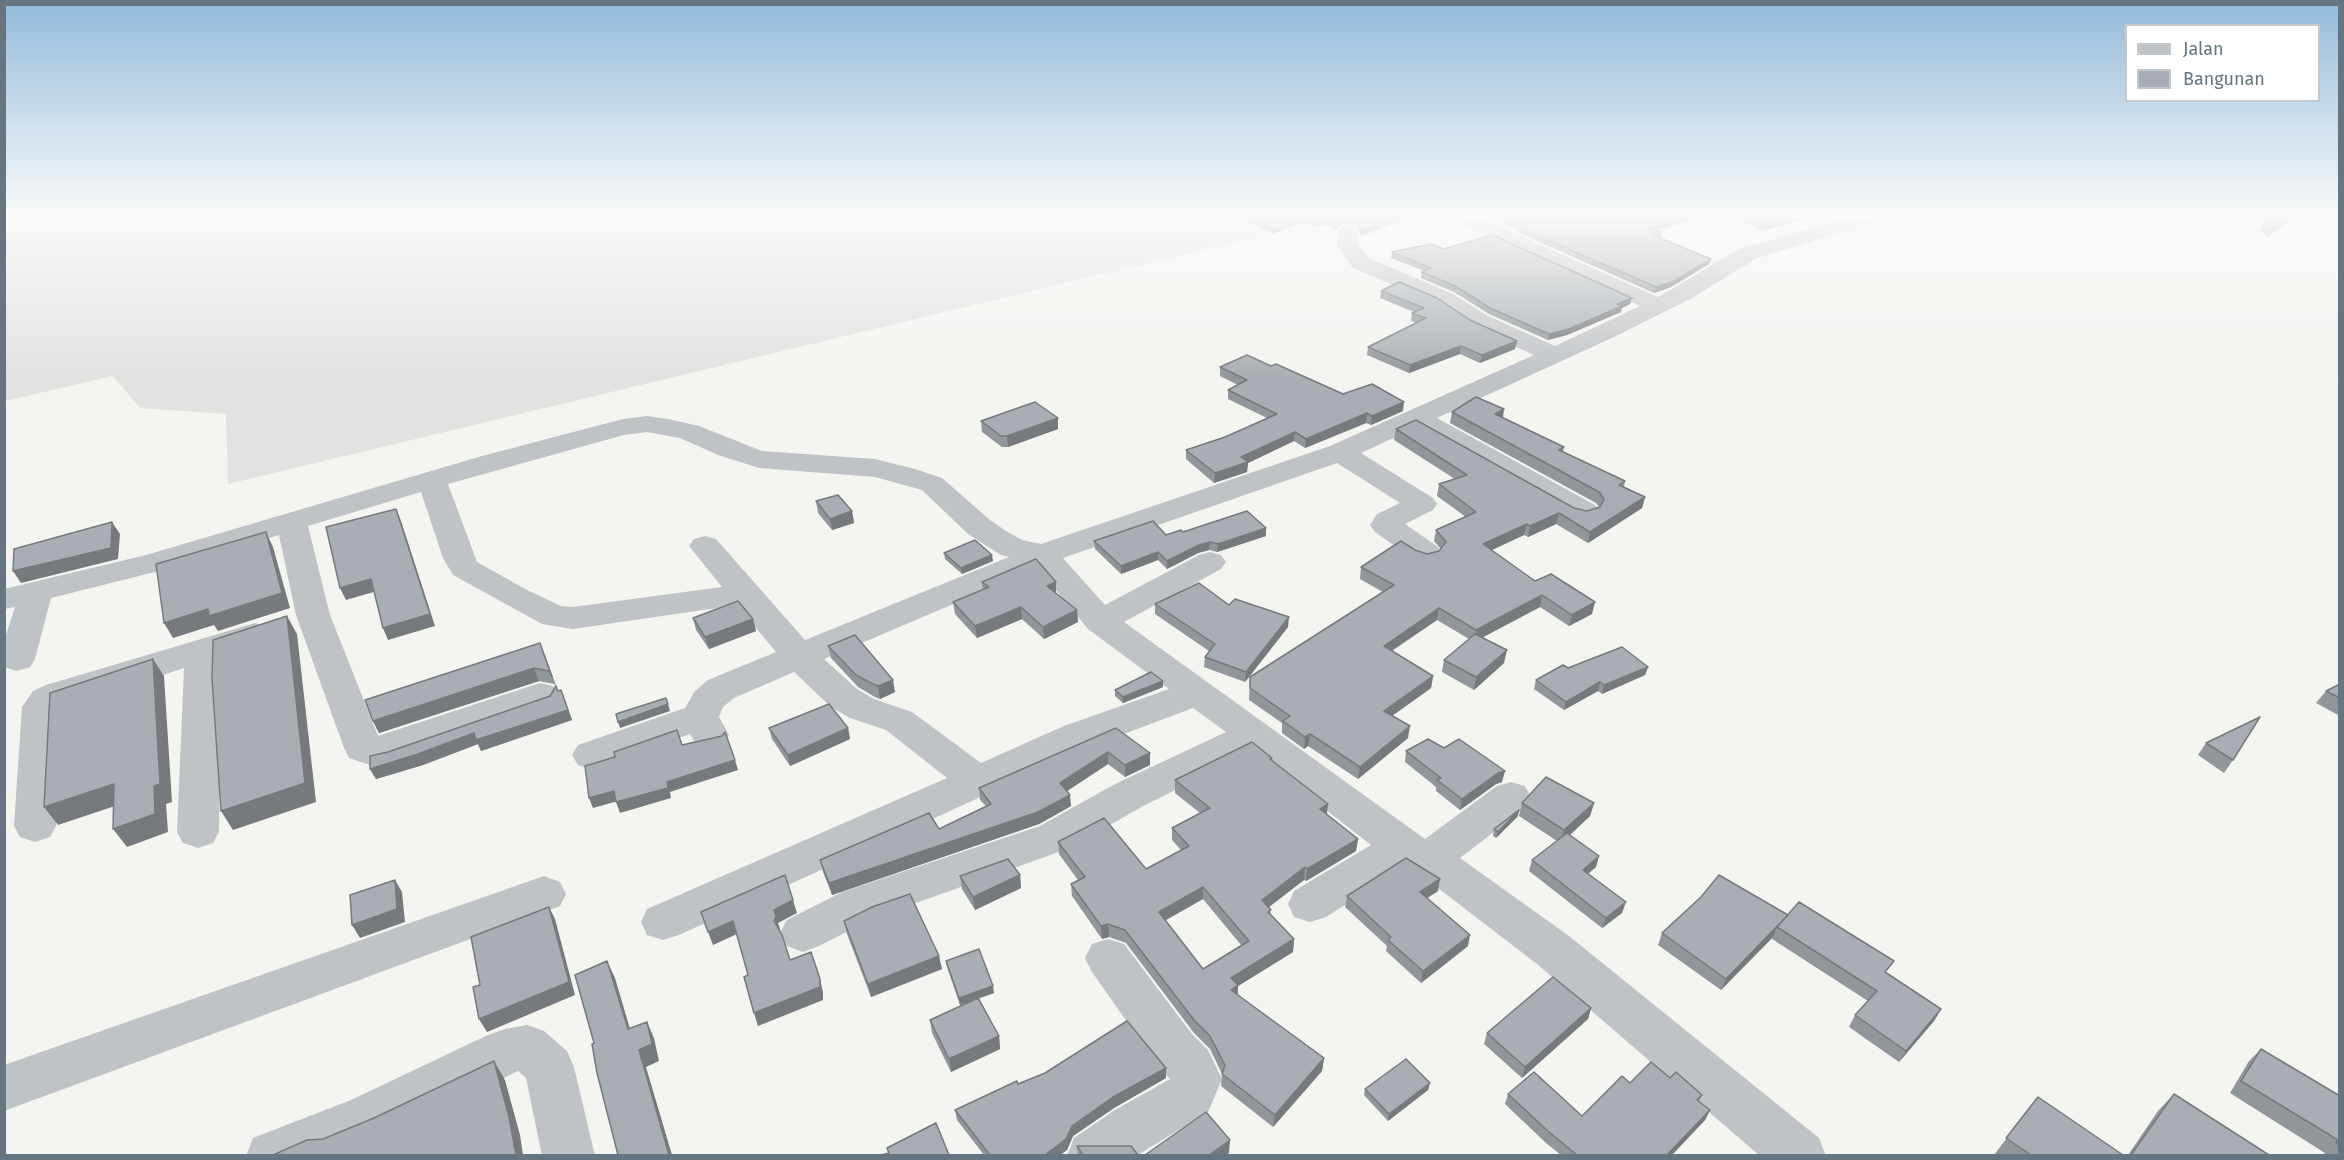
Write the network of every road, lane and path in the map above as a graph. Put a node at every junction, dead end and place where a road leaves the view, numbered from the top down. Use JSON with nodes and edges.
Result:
{"nodes":[{"id":1,"x":1380,"y":271,"type":"edge"},
{"id":2,"x":1582,"y":271,"type":"edge"},
{"id":3,"x":1720,"y":271,"type":"edge"},
{"id":4,"x":1657,"y":305,"type":"junction"},
{"id":5,"x":1556,"y":355,"type":"junction"},
{"id":6,"x":1417,"y":418,"type":"junction"},
{"id":7,"x":1340,"y":452,"type":"junction"},
{"id":8,"x":432,"y":480,"type":"junction"},
{"id":9,"x":1584,"y":511,"type":"edge"},
{"id":10,"x":449,"y":530,"type":"junction"},
{"id":11,"x":294,"y":533,"type":"junction"},
{"id":12,"x":705,"y":546,"type":"dead end"},
{"id":13,"x":1043,"y":554,"type":"junction"},
{"id":14,"x":1426,"y":554,"type":"edge"},
{"id":15,"x":1210,"y":562,"type":"dead end"},
{"id":16,"x":745,"y":594,"type":"junction"},
{"id":17,"x":20,"y":595,"type":"edge"},
{"id":18,"x":313,"y":615,"type":"junction"},
{"id":19,"x":1100,"y":621,"type":"junction"},
{"id":20,"x":203,"y":650,"type":"junction"},
{"id":21,"x":798,"y":655,"type":"junction"},
{"id":22,"x":17,"y":659,"type":"dead end"},
{"id":23,"x":1196,"y":693,"type":"junction"},
{"id":24,"x":540,"y":695,"type":"dead end"},
{"id":25,"x":1255,"y":734,"type":"junction"},
{"id":26,"x":592,"y":755,"type":"dead end"},
{"id":27,"x":978,"y":781,"type":"junction"},
{"id":28,"x":1511,"y":797,"type":"dead end"},
{"id":29,"x":35,"y":826,"type":"dead end"},
{"id":30,"x":198,"y":832,"type":"dead end"},
{"id":31,"x":1415,"y":853,"type":"junction"},
{"id":32,"x":544,"y":894,"type":"dead end"},
{"id":33,"x":1310,"y":904,"type":"dead end"},
{"id":34,"x":663,"y":922,"type":"dead end"},
{"id":35,"x":803,"y":933,"type":"dead end"},
{"id":36,"x":1108,"y":958,"type":"dead end"},
{"id":37,"x":4,"y":1088,"type":"edge"},
{"id":38,"x":272,"y":1155,"type":"edge"},
{"id":39,"x":569,"y":1155,"type":"edge"},
{"id":40,"x":1093,"y":1155,"type":"edge"},
{"id":41,"x":1800,"y":1155,"type":"edge"}],
"edges":[{"from":1,"to":5,"type":"street"},
{"from":2,"to":4,"type":"street"},
{"from":3,"to":4,"type":"street"},
{"from":4,"to":5,"type":"street"},
{"from":5,"to":6,"type":"street"},
{"from":6,"to":7,"type":"street"},
{"from":6,"to":9,"type":"street"},
{"from":7,"to":13,"type":"street"},
{"from":7,"to":14,"type":"street"},
{"from":8,"to":10,"type":"street"},
{"from":8,"to":11,"type":"street"},
{"from":8,"to":13,"type":"street"},
{"from":10,"to":11,"type":"street"},
{"from":10,"to":16,"type":"street"},
{"from":11,"to":17,"type":"street"},
{"from":11,"to":18,"type":"street"},
{"from":12,"to":16,"type":"street"},
{"from":13,"to":19,"type":"street"},
{"from":13,"to":21,"type":"street"},
{"from":15,"to":19,"type":"street"},
{"from":16,"to":21,"type":"street"},
{"from":17,"to":22,"type":"street"},
{"from":18,"to":20,"type":"street"},
{"from":18,"to":24,"type":"street"},
{"from":19,"to":23,"type":"street"},
{"from":20,"to":29,"type":"street"},
{"from":20,"to":30,"type":"street"},
{"from":21,"to":26,"type":"street"},
{"from":21,"to":27,"type":"street"},
{"from":23,"to":25,"type":"street"},
{"from":23,"to":27,"type":"street"},
{"from":25,"to":31,"type":"street"},
{"from":25,"to":35,"type":"street"},
{"from":27,"to":34,"type":"street"},
{"from":28,"to":31,"type":"street"},
{"from":31,"to":33,"type":"street"},
{"from":31,"to":41,"type":"street"},
{"from":32,"to":37,"type":"street"},
{"from":36,"to":40,"type":"street"},
{"from":38,"to":39,"type":"street"}]}
